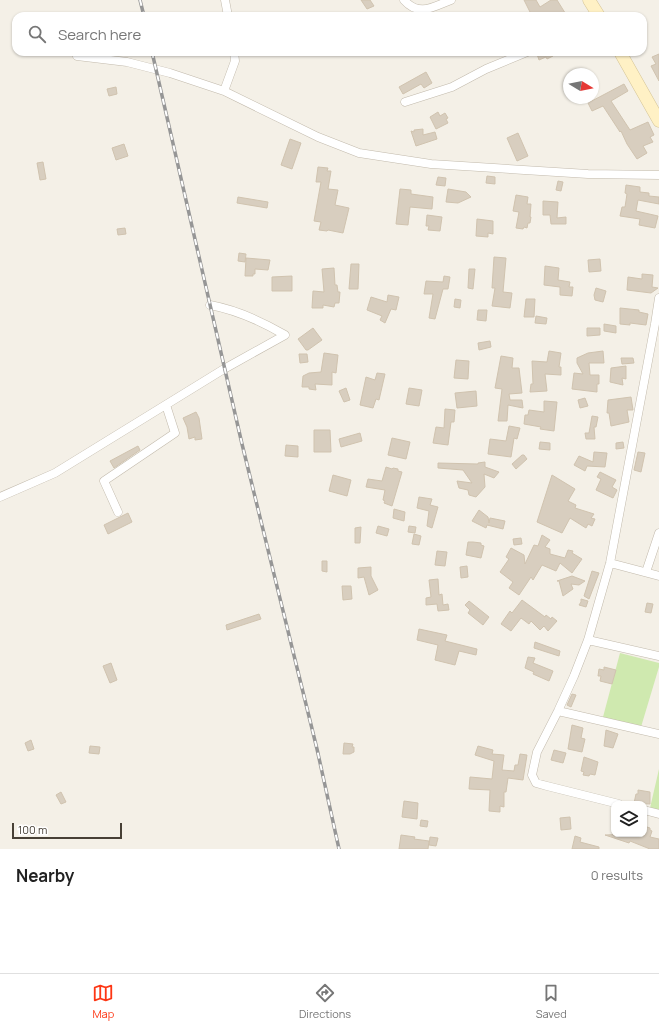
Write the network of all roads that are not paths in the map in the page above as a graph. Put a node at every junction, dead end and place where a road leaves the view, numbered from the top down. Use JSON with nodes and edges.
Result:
{"nodes":[{"id":1,"x":225,"y":0,"type":"edge"},
{"id":2,"x":404,"y":0,"type":"edge"},
{"id":3,"x":451,"y":0,"type":"edge"},
{"id":4,"x":227,"y":12,"type":"edge"},
{"id":5,"x":77,"y":56,"type":"dead end"},
{"id":6,"x":234,"y":56,"type":"edge"},
{"id":7,"x":518,"y":56,"type":"edge"},
{"id":8,"x":622,"y":56,"type":"edge"},
{"id":9,"x":224,"y":91,"type":"junction"},
{"id":10,"x":405,"y":102,"type":"dead end"},
{"id":11,"x":659,"y":121,"type":"edge"},
{"id":12,"x":659,"y":175,"type":"edge"},
{"id":13,"x":659,"y":298,"type":"edge"},
{"id":14,"x":210,"y":305,"type":"dead end"},
{"id":15,"x":650,"y":348,"type":"junction"},
{"id":16,"x":659,"y":350,"type":"edge"},
{"id":17,"x":166,"y":406,"type":"junction"},
{"id":18,"x":0,"y":497,"type":"edge"},
{"id":19,"x":118,"y":512,"type":"dead end"},
{"id":20,"x":659,"y":533,"type":"edge"},
{"id":21,"x":610,"y":563,"type":"junction"},
{"id":22,"x":646,"y":572,"type":"junction"},
{"id":23,"x":659,"y":576,"type":"edge"},
{"id":24,"x":588,"y":640,"type":"junction"},
{"id":25,"x":659,"y":656,"type":"edge"},
{"id":26,"x":558,"y":711,"type":"junction"},
{"id":27,"x":659,"y":734,"type":"edge"},
{"id":28,"x":611,"y":802,"type":"edge"},
{"id":29,"x":647,"y":811,"type":"edge"},
{"id":30,"x":659,"y":814,"type":"edge"}],
"edges":[{"from":1,"to":4,"type":"street"},
{"from":2,"to":3,"type":"street"},
{"from":5,"to":9,"type":"street"},
{"from":6,"to":9,"type":"street"},
{"from":7,"to":10,"type":"street"},
{"from":8,"to":11,"type":"street"},
{"from":9,"to":12,"type":"street"},
{"from":13,"to":15,"type":"street"},
{"from":14,"to":17,"type":"street"},
{"from":15,"to":16,"type":"street"},
{"from":15,"to":21,"type":"street"},
{"from":17,"to":18,"type":"street"},
{"from":17,"to":19,"type":"street"},
{"from":20,"to":22,"type":"street"},
{"from":21,"to":22,"type":"street"},
{"from":21,"to":24,"type":"street"},
{"from":22,"to":23,"type":"street"},
{"from":24,"to":25,"type":"street"},
{"from":24,"to":26,"type":"street"},
{"from":26,"to":27,"type":"street"},
{"from":26,"to":28,"type":"street"},
{"from":29,"to":30,"type":"street"}]}
